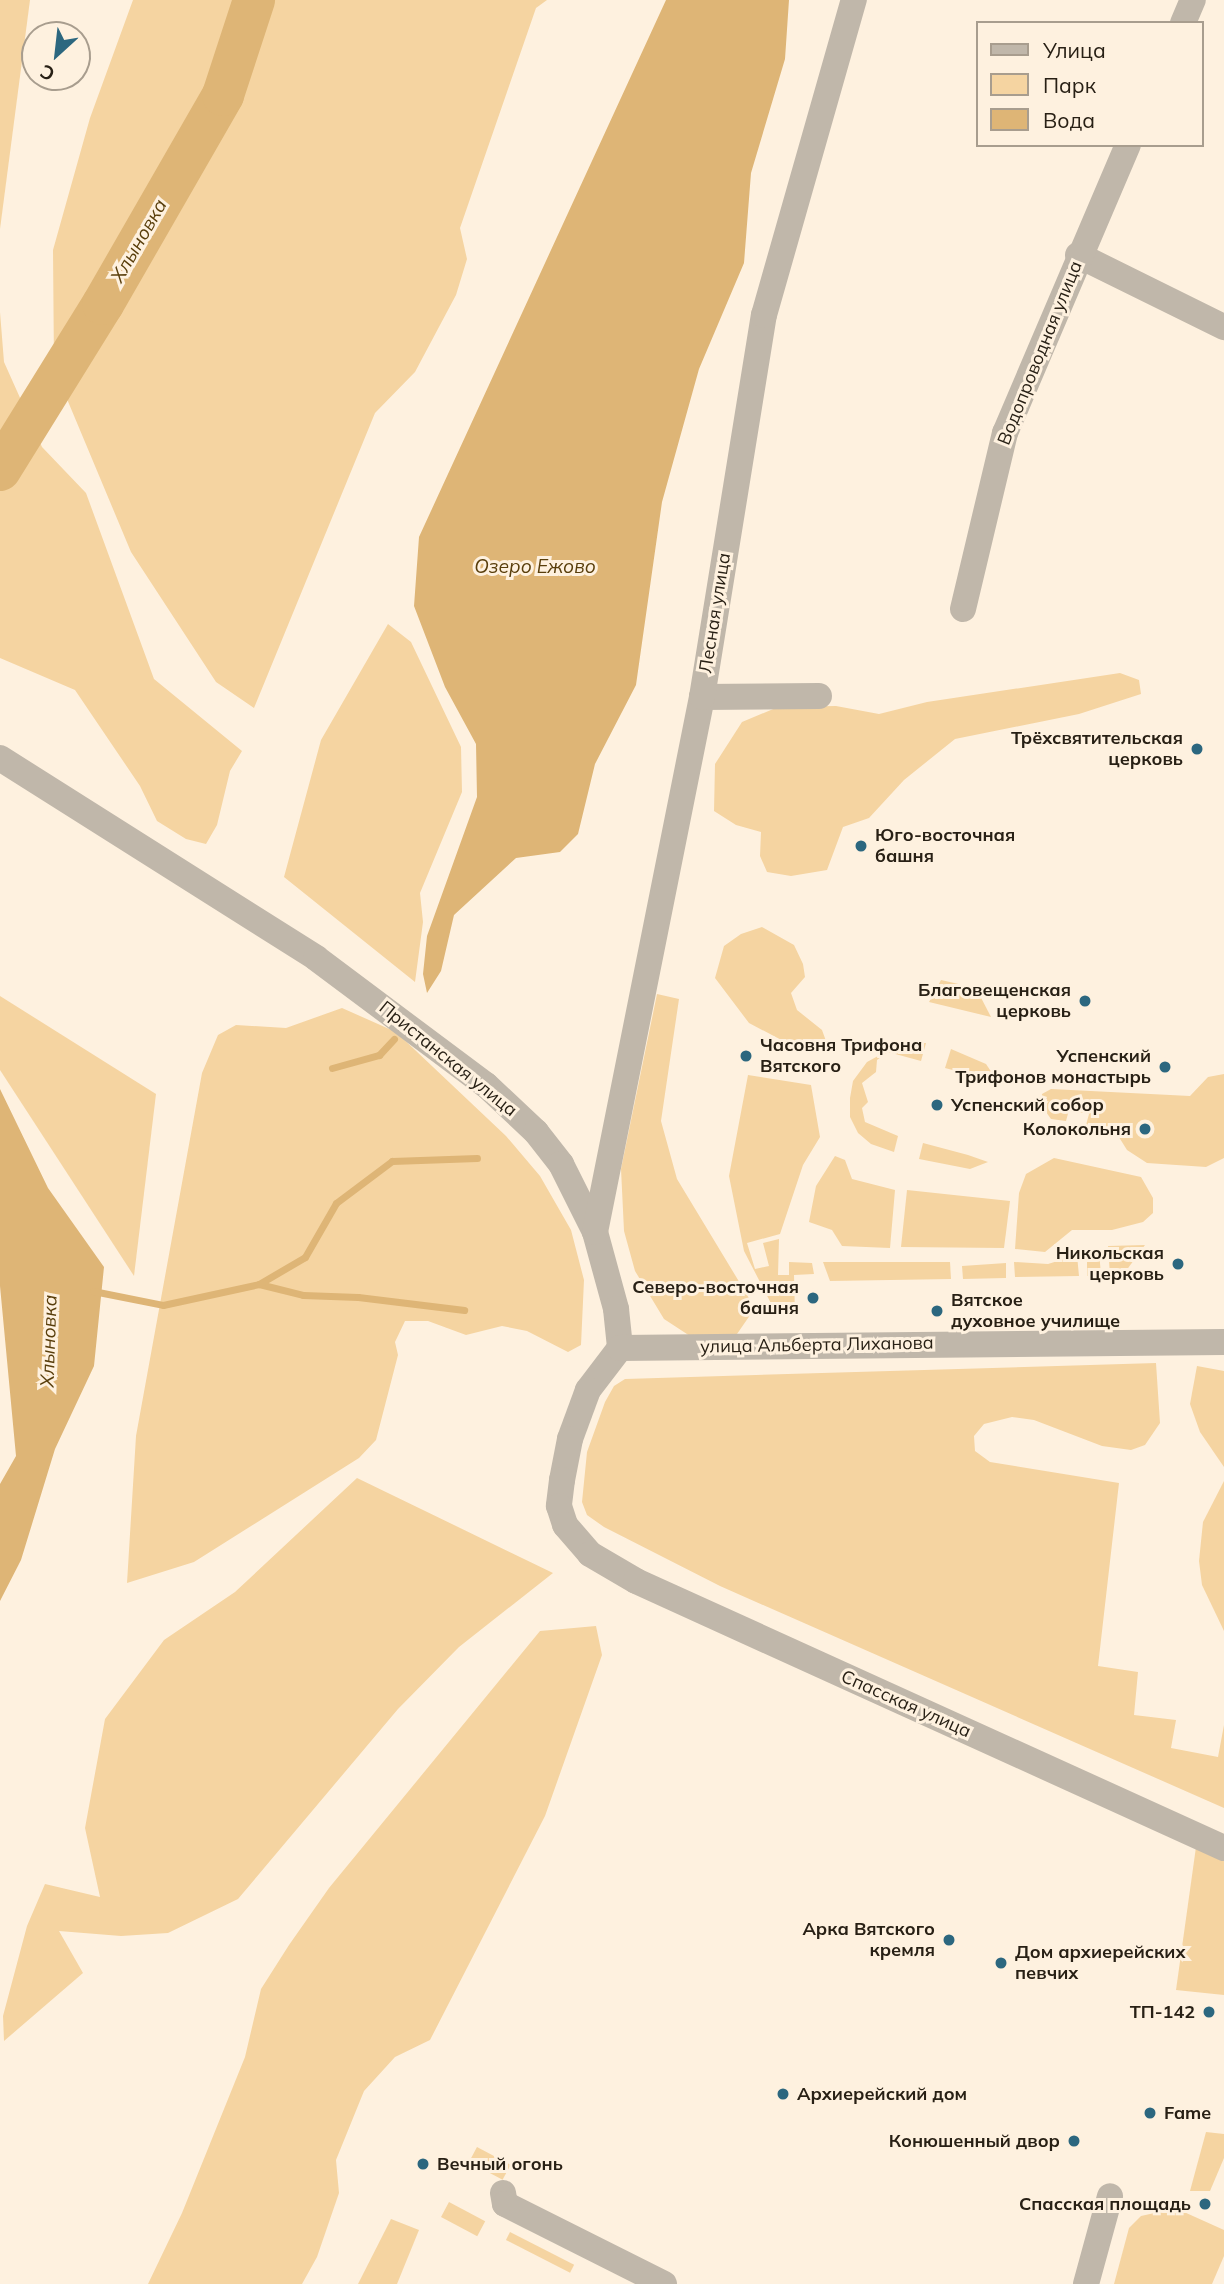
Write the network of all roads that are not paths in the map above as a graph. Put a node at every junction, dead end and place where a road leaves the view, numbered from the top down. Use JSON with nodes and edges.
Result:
{"nodes":[{"id":1,"x":854,"y":0,"type":"edge"},
{"id":2,"x":1193,"y":0,"type":"edge"},
{"id":3,"x":1184,"y":21,"type":"edge"},
{"id":4,"x":1127,"y":147,"type":"edge"},
{"id":5,"x":1078,"y":256,"type":"junction"},
{"id":6,"x":1224,"y":327,"type":"edge"},
{"id":7,"x":963,"y":609,"type":"dead end"},
{"id":8,"x":819,"y":696,"type":"dead end"},
{"id":9,"x":702,"y":697,"type":"junction"},
{"id":10,"x":0,"y":758,"type":"edge"},
{"id":11,"x":595,"y":1232,"type":"junction"},
{"id":12,"x":1224,"y":1342,"type":"edge"},
{"id":13,"x":620,"y":1348,"type":"junction"},
{"id":14,"x":1224,"y":1848,"type":"edge"},
{"id":15,"x":503,"y":2193,"type":"dead end"},
{"id":16,"x":1110,"y":2196,"type":"dead end"},
{"id":17,"x":664,"y":2284,"type":"edge"},
{"id":18,"x":1086,"y":2284,"type":"edge"}],
"edges":[{"from":1,"to":9,"type":"street","name":"Лесная улица"},
{"from":2,"to":3,"type":"street"},
{"from":4,"to":5,"type":"street","name":"Водопроводная улица"},
{"from":5,"to":6,"type":"street"},
{"from":5,"to":7,"type":"street","name":"Водопроводная улица"},
{"from":8,"to":9,"type":"street"},
{"from":9,"to":11,"type":"street","name":"Лесная улица"},
{"from":10,"to":11,"type":"street","name":"Пристанская улица"},
{"from":11,"to":13,"type":"street","name":"Пристанская улица"},
{"from":12,"to":13,"type":"street","name":"улица Альберта Лиханова"},
{"from":13,"to":14,"type":"street","name":"Спасская улица"},
{"from":15,"to":17,"type":"street"},
{"from":16,"to":18,"type":"street"}]}
